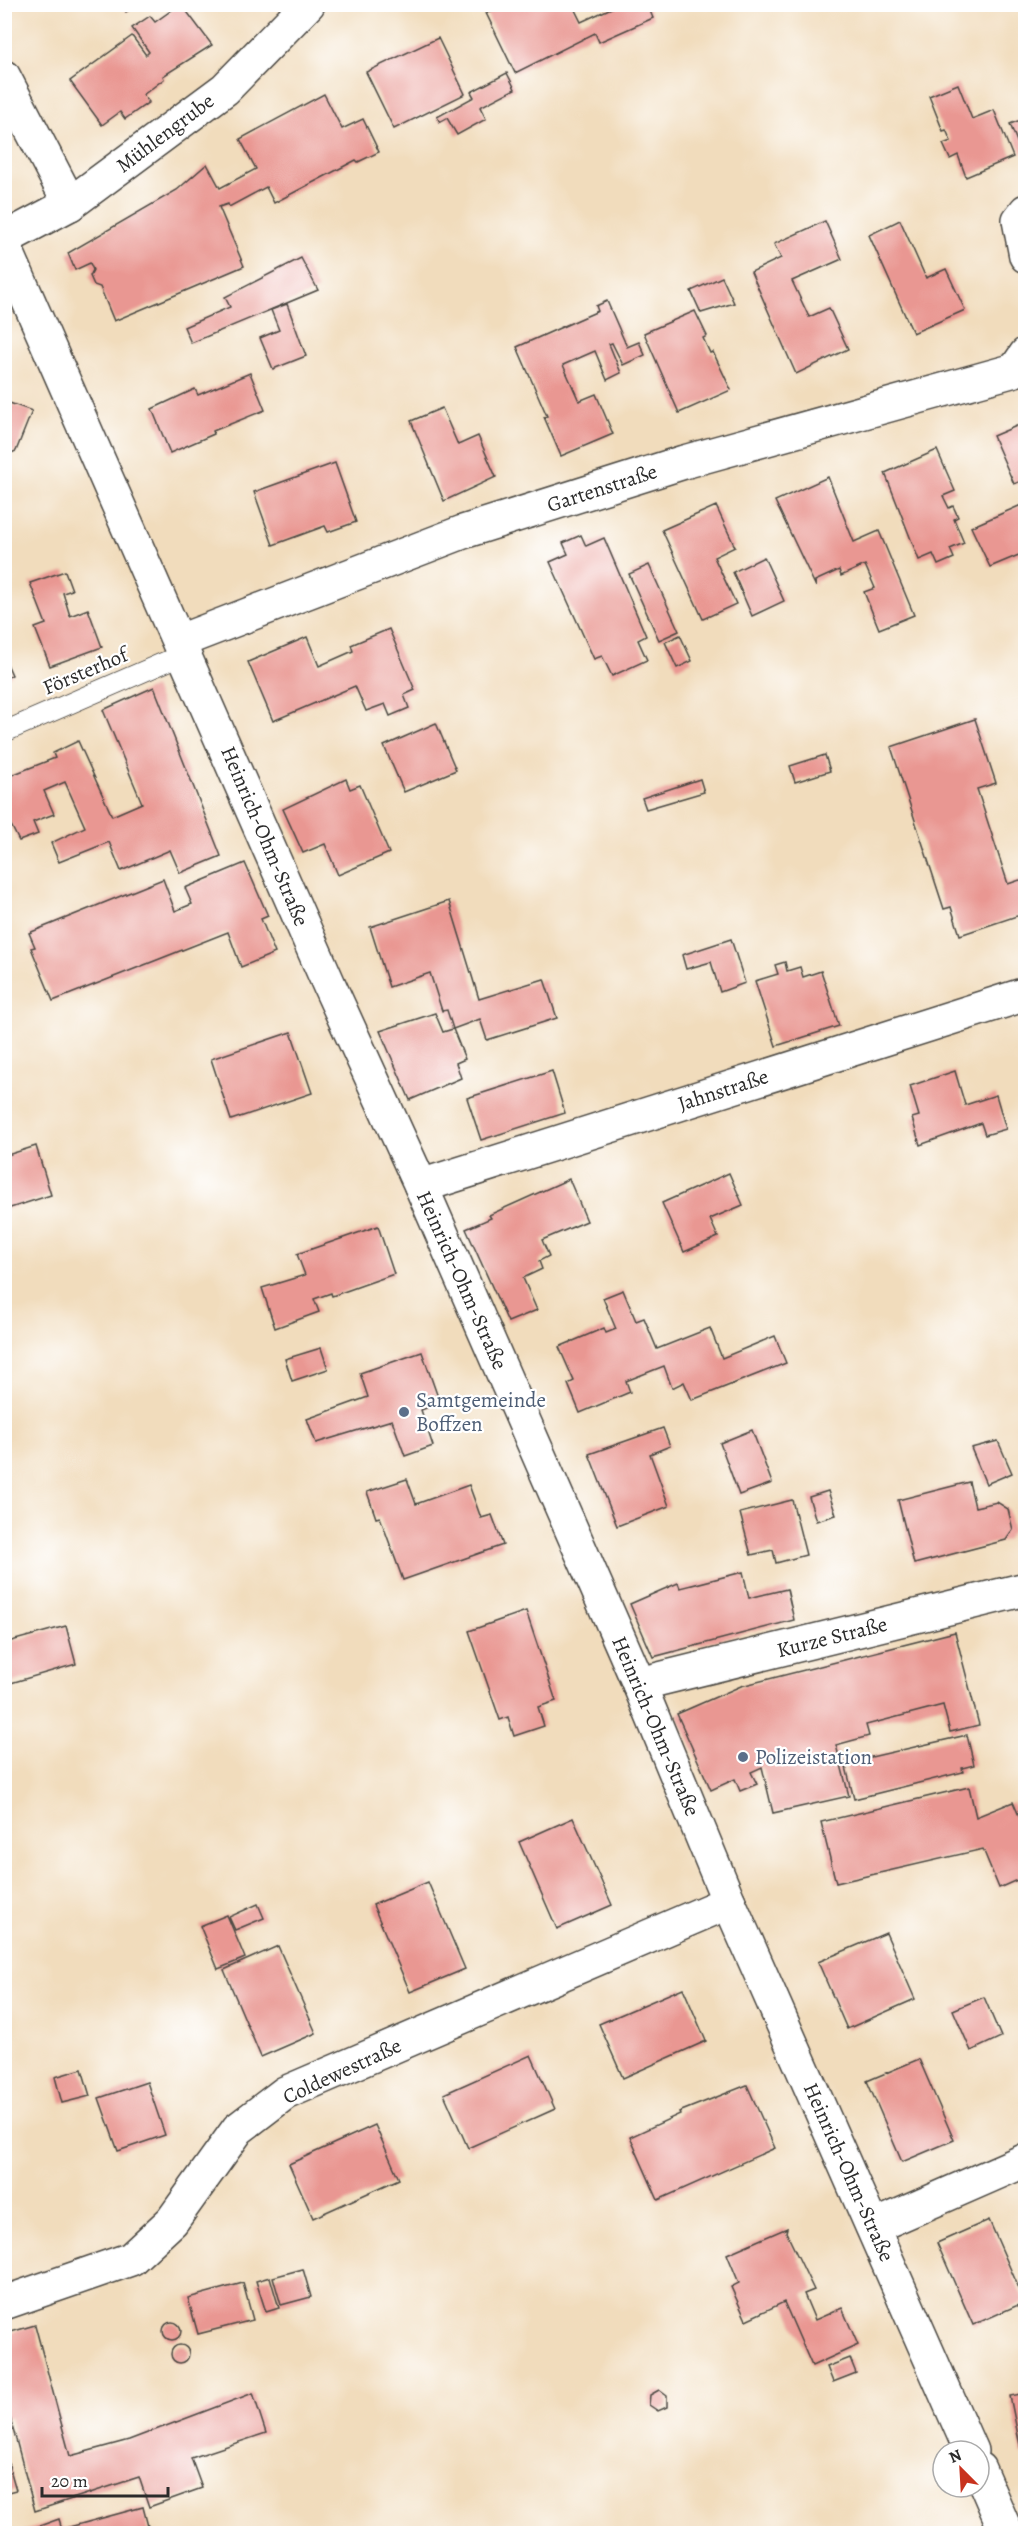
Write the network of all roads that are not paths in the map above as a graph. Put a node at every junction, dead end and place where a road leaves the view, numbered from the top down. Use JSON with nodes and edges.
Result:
{"nodes":[{"id":1,"x":308,"y":4,"type":"edge"},
{"id":2,"x":4,"y":78,"type":"edge"},
{"id":3,"x":70,"y":204,"type":"junction"},
{"id":4,"x":1026,"y":211,"type":"edge"},
{"id":5,"x":4,"y":239,"type":"edge"},
{"id":6,"x":4,"y":245,"type":"edge"},
{"id":7,"x":1026,"y":256,"type":"edge"},
{"id":8,"x":1026,"y":354,"type":"edge"},
{"id":9,"x":183,"y":647,"type":"junction"},
{"id":10,"x":4,"y":732,"type":"edge"},
{"id":11,"x":1026,"y":994,"type":"edge"},
{"id":12,"x":421,"y":1186,"type":"junction"},
{"id":13,"x":1026,"y":1589,"type":"edge"},
{"id":14,"x":639,"y":1684,"type":"junction"},
{"id":15,"x":729,"y":1902,"type":"junction"},
{"id":16,"x":1026,"y":2160,"type":"edge"},
{"id":17,"x":873,"y":2227,"type":"junction"},
{"id":18,"x":4,"y":2302,"type":"edge"},
{"id":19,"x":966,"y":2439,"type":"edge"},
{"id":20,"x":991,"y":2497,"type":"edge"},
{"id":21,"x":1007,"y":2534,"type":"edge"}],
"edges":[{"from":1,"to":3,"type":"street","name":"Mühlengrube"},
{"from":2,"to":3,"type":"street"},
{"from":3,"to":5,"type":"street","name":"Mühlengrube"},
{"from":4,"to":7,"type":"street"},
{"from":6,"to":9,"type":"street","name":"Heinrich-Ohm-Straße"},
{"from":8,"to":9,"type":"street","name":"Gartenstraße"},
{"from":9,"to":10,"type":"lane","name":"Försterhof"},
{"from":9,"to":12,"type":"street","name":"Heinrich-Ohm-Straße"},
{"from":11,"to":12,"type":"street","name":"Jahnstraße"},
{"from":12,"to":14,"type":"street","name":"Heinrich-Ohm-Straße"},
{"from":13,"to":14,"type":"street","name":"Kurze Straße"},
{"from":14,"to":15,"type":"street","name":"Heinrich-Ohm-Straße"},
{"from":15,"to":17,"type":"street","name":"Heinrich-Ohm-Straße"},
{"from":15,"to":18,"type":"street","name":"Coldewestraße"},
{"from":16,"to":17,"type":"street"},
{"from":17,"to":19,"type":"street","name":"Heinrich-Ohm-Straße"},
{"from":20,"to":21,"type":"street"}]}
